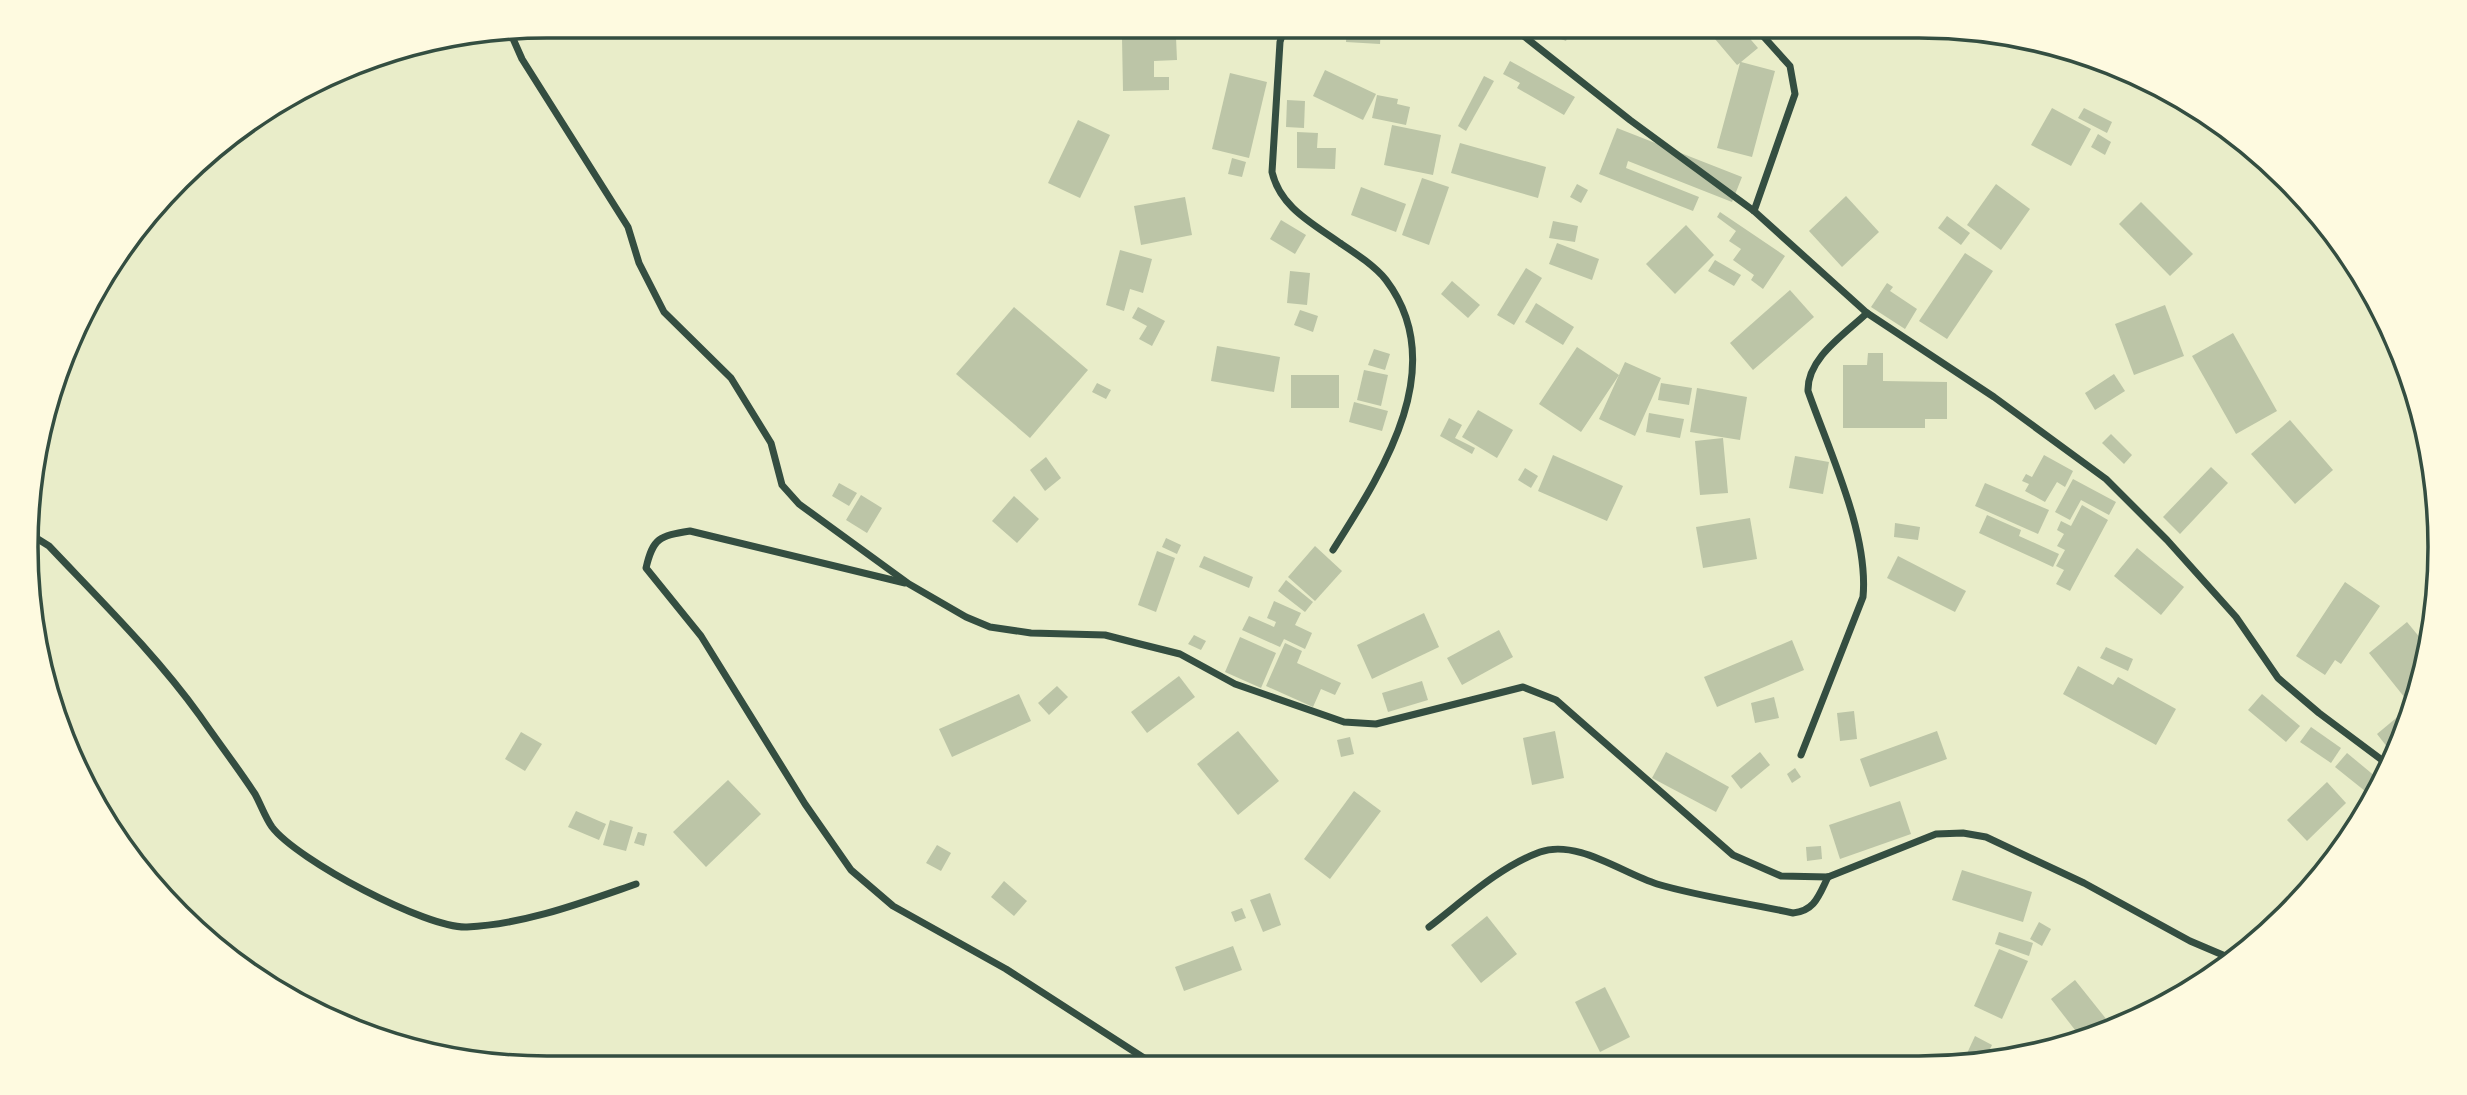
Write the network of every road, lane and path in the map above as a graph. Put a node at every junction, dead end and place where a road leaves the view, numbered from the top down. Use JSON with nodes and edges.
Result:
{"nodes":[{"id":1,"x":1281,"y":38,"type":"edge"},
{"id":2,"x":1526,"y":38,"type":"edge"},
{"id":3,"x":1765,"y":38,"type":"edge"},
{"id":4,"x":514,"y":40,"type":"edge"},
{"id":5,"x":1754,"y":211,"type":"junction"},
{"id":6,"x":1867,"y":313,"type":"junction"},
{"id":7,"x":38,"y":540,"type":"edge"},
{"id":8,"x":1333,"y":550,"type":"dead end"},
{"id":9,"x":909,"y":584,"type":"junction"},
{"id":10,"x":1801,"y":755,"type":"dead end"},
{"id":11,"x":2382,"y":760,"type":"edge"},
{"id":12,"x":1828,"y":877,"type":"junction"},
{"id":13,"x":636,"y":884,"type":"dead end"},
{"id":14,"x":1429,"y":927,"type":"dead end"},
{"id":15,"x":2223,"y":955,"type":"edge"},
{"id":16,"x":1141,"y":1056,"type":"edge"}],
"edges":[{"from":1,"to":8,"type":"street"},
{"from":2,"to":5,"type":"street"},
{"from":3,"to":5,"type":"street"},
{"from":4,"to":9,"type":"street"},
{"from":5,"to":6,"type":"street"},
{"from":6,"to":10,"type":"street"},
{"from":6,"to":11,"type":"street"},
{"from":7,"to":13,"type":"street"},
{"from":9,"to":12,"type":"street"},
{"from":9,"to":16,"type":"street"},
{"from":12,"to":14,"type":"street"},
{"from":12,"to":15,"type":"street"}]}
